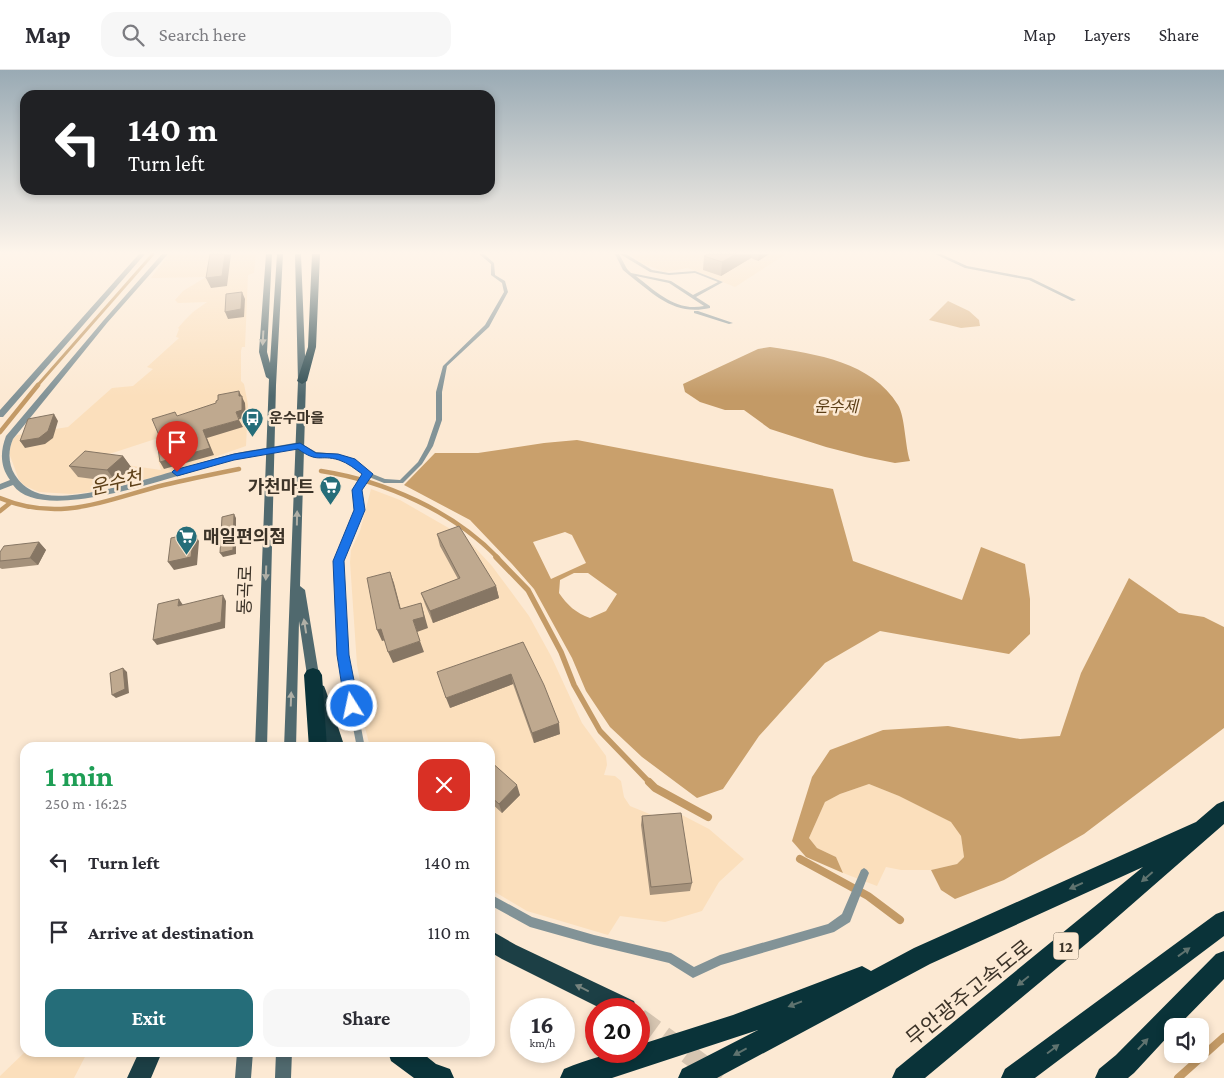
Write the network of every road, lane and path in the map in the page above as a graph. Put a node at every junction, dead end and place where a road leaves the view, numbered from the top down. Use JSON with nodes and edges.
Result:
{"nodes":[{"id":1,"x":101,"y":301,"type":"edge"},
{"id":2,"x":123,"y":301,"type":"edge"},
{"id":3,"x":266,"y":301,"type":"edge"},
{"id":4,"x":277,"y":301,"type":"edge"},
{"id":5,"x":299,"y":301,"type":"edge"},
{"id":6,"x":315,"y":301,"type":"edge"},
{"id":7,"x":501,"y":301,"type":"edge"},
{"id":8,"x":667,"y":301,"type":"edge"},
{"id":9,"x":699,"y":301,"type":"edge"},
{"id":10,"x":695,"y":311,"type":"junction"},
{"id":11,"x":731,"y":323,"type":"dead end"},
{"id":12,"x":302,"y":382,"type":"junction"},
{"id":13,"x":272,"y":385,"type":"junction"},
{"id":14,"x":0,"y":415,"type":"edge"},
{"id":15,"x":300,"y":446,"type":"junction"},
{"id":16,"x":270,"y":451,"type":"junction"},
{"id":17,"x":367,"y":476,"type":"junction"},
{"id":18,"x":7,"y":485,"type":"edge"},
{"id":19,"x":296,"y":567,"type":"junction"},
{"id":20,"x":313,"y":674,"type":"junction"},
{"id":21,"x":261,"y":742,"type":"edge"},
{"id":22,"x":290,"y":742,"type":"edge"},
{"id":23,"x":318,"y":742,"type":"edge"},
{"id":24,"x":335,"y":742,"type":"edge"},
{"id":25,"x":360,"y":742,"type":"edge"},
{"id":26,"x":1224,"y":811,"type":"edge"},
{"id":27,"x":1201,"y":830,"type":"junction"},
{"id":28,"x":864,"y":873,"type":"dead end"},
{"id":29,"x":495,"y":902,"type":"edge"},
{"id":30,"x":1224,"y":922,"type":"edge"},
{"id":31,"x":495,"y":943,"type":"edge"},
{"id":32,"x":922,"y":956,"type":"junction"},
{"id":33,"x":1224,"y":962,"type":"edge"},
{"id":34,"x":603,"y":998,"type":"edge"},
{"id":35,"x":149,"y":1057,"type":"edge"},
{"id":36,"x":245,"y":1057,"type":"edge"},
{"id":37,"x":284,"y":1057,"type":"edge"},
{"id":38,"x":407,"y":1057,"type":"edge"},
{"id":39,"x":139,"y":1078,"type":"edge"},
{"id":40,"x":243,"y":1078,"type":"edge"},
{"id":41,"x":283,"y":1078,"type":"edge"},
{"id":42,"x":441,"y":1078,"type":"edge"},
{"id":43,"x":573,"y":1078,"type":"edge"},
{"id":44,"x":691,"y":1078,"type":"edge"},
{"id":45,"x":905,"y":1078,"type":"edge"},
{"id":46,"x":1014,"y":1078,"type":"edge"},
{"id":47,"x":1108,"y":1078,"type":"edge"}],
"edges":[{"from":1,"to":14,"type":"street"},
{"from":2,"to":18,"type":"street"},
{"from":3,"to":13,"type":"main road","one_way":true},
{"from":4,"to":13,"type":"main road","name":"동곡로"},
{"from":5,"to":12,"type":"main road"},
{"from":6,"to":12,"type":"main road"},
{"from":7,"to":17,"type":"lane"},
{"from":8,"to":10,"type":"lane"},
{"from":9,"to":10,"type":"lane"},
{"from":10,"to":11,"type":"lane"},
{"from":12,"to":15,"type":"main road"},
{"from":13,"to":16,"type":"main road","name":"동곡로"},
{"from":15,"to":16,"type":"street"},
{"from":15,"to":17,"type":"lane"},
{"from":19,"to":15,"type":"main road","one_way":true},
{"from":16,"to":18,"type":"street"},
{"from":16,"to":21,"type":"main road","name":"동곡로","one_way":true},
{"from":17,"to":25,"type":"lane"},
{"from":20,"to":19,"type":"main road","one_way":true},
{"from":22,"to":19,"type":"main road","one_way":true},
{"from":20,"to":23,"type":"highway"},
{"from":20,"to":24,"type":"highway"},
{"from":26,"to":27,"type":"highway","name":"무안광주고속도로","number":"12"},
{"from":27,"to":32,"type":"highway","one_way":true},
{"from":27,"to":45,"type":"highway","name":"무안광주고속도로","number":"12","one_way":true},
{"from":28,"to":29,"type":"lane"},
{"from":46,"to":30,"type":"highway","one_way":true},
{"from":34,"to":31,"type":"highway","one_way":true},
{"from":32,"to":43,"type":"highway","one_way":true},
{"from":32,"to":44,"type":"highway","one_way":true},
{"from":47,"to":33,"type":"highway","one_way":true},
{"from":35,"to":39,"type":"highway"},
{"from":36,"to":40,"type":"main road"},
{"from":37,"to":41,"type":"main road"},
{"from":38,"to":42,"type":"highway"}]}
